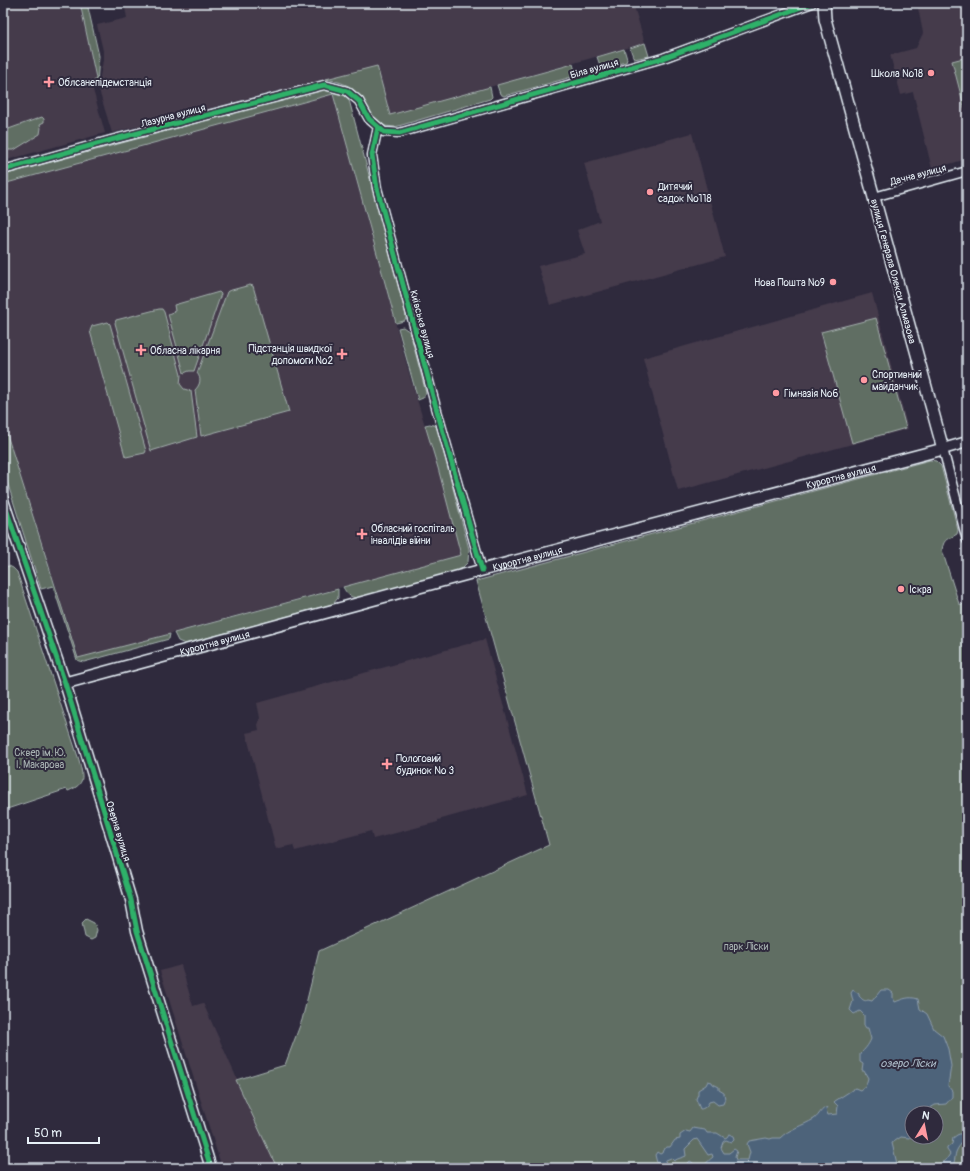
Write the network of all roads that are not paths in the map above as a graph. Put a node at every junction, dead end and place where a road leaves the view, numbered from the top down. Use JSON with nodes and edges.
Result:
{"nodes":[{"id":1,"x":812,"y":3,"type":"edge"},
{"id":2,"x":824,"y":3,"type":"edge"},
{"id":3,"x":378,"y":127,"type":"junction"},
{"id":4,"x":3,"y":170,"type":"edge"},
{"id":5,"x":967,"y":171,"type":"edge"},
{"id":6,"x":874,"y":197,"type":"junction"},
{"id":7,"x":967,"y":442,"type":"edge"},
{"id":8,"x":943,"y":449,"type":"junction"},
{"id":9,"x":3,"y":500,"type":"edge"},
{"id":10,"x":967,"y":540,"type":"edge"},
{"id":11,"x":482,"y":570,"type":"junction"},
{"id":12,"x":66,"y":683,"type":"junction"},
{"id":13,"x":211,"y":1168,"type":"edge"}],
"edges":[{"from":1,"to":3,"type":"street","name":"Біла вулиця"},
{"from":2,"to":6,"type":"main road","name":"вулиця Генерала Олекси Алмазова"},
{"from":3,"to":4,"type":"street","name":"Лазурна вулиця"},
{"from":3,"to":11,"type":"street","name":"Київська вулиця"},
{"from":5,"to":6,"type":"street","name":"Дачна вулиця"},
{"from":6,"to":8,"type":"main road","name":"вулиця Генерала Олекси Алмазова"},
{"from":7,"to":8,"type":"street","name":"Курортна вулиця"},
{"from":8,"to":10,"type":"street","name":"вулиця Генерала Олекси Алмазова"},
{"from":8,"to":11,"type":"main road","name":"Курортна вулиця"},
{"from":9,"to":12,"type":"street","name":"Озерна вулиця"},
{"from":11,"to":12,"type":"main road","name":"Курортна вулиця"},
{"from":12,"to":13,"type":"street","name":"Озерна вулиця"}]}
